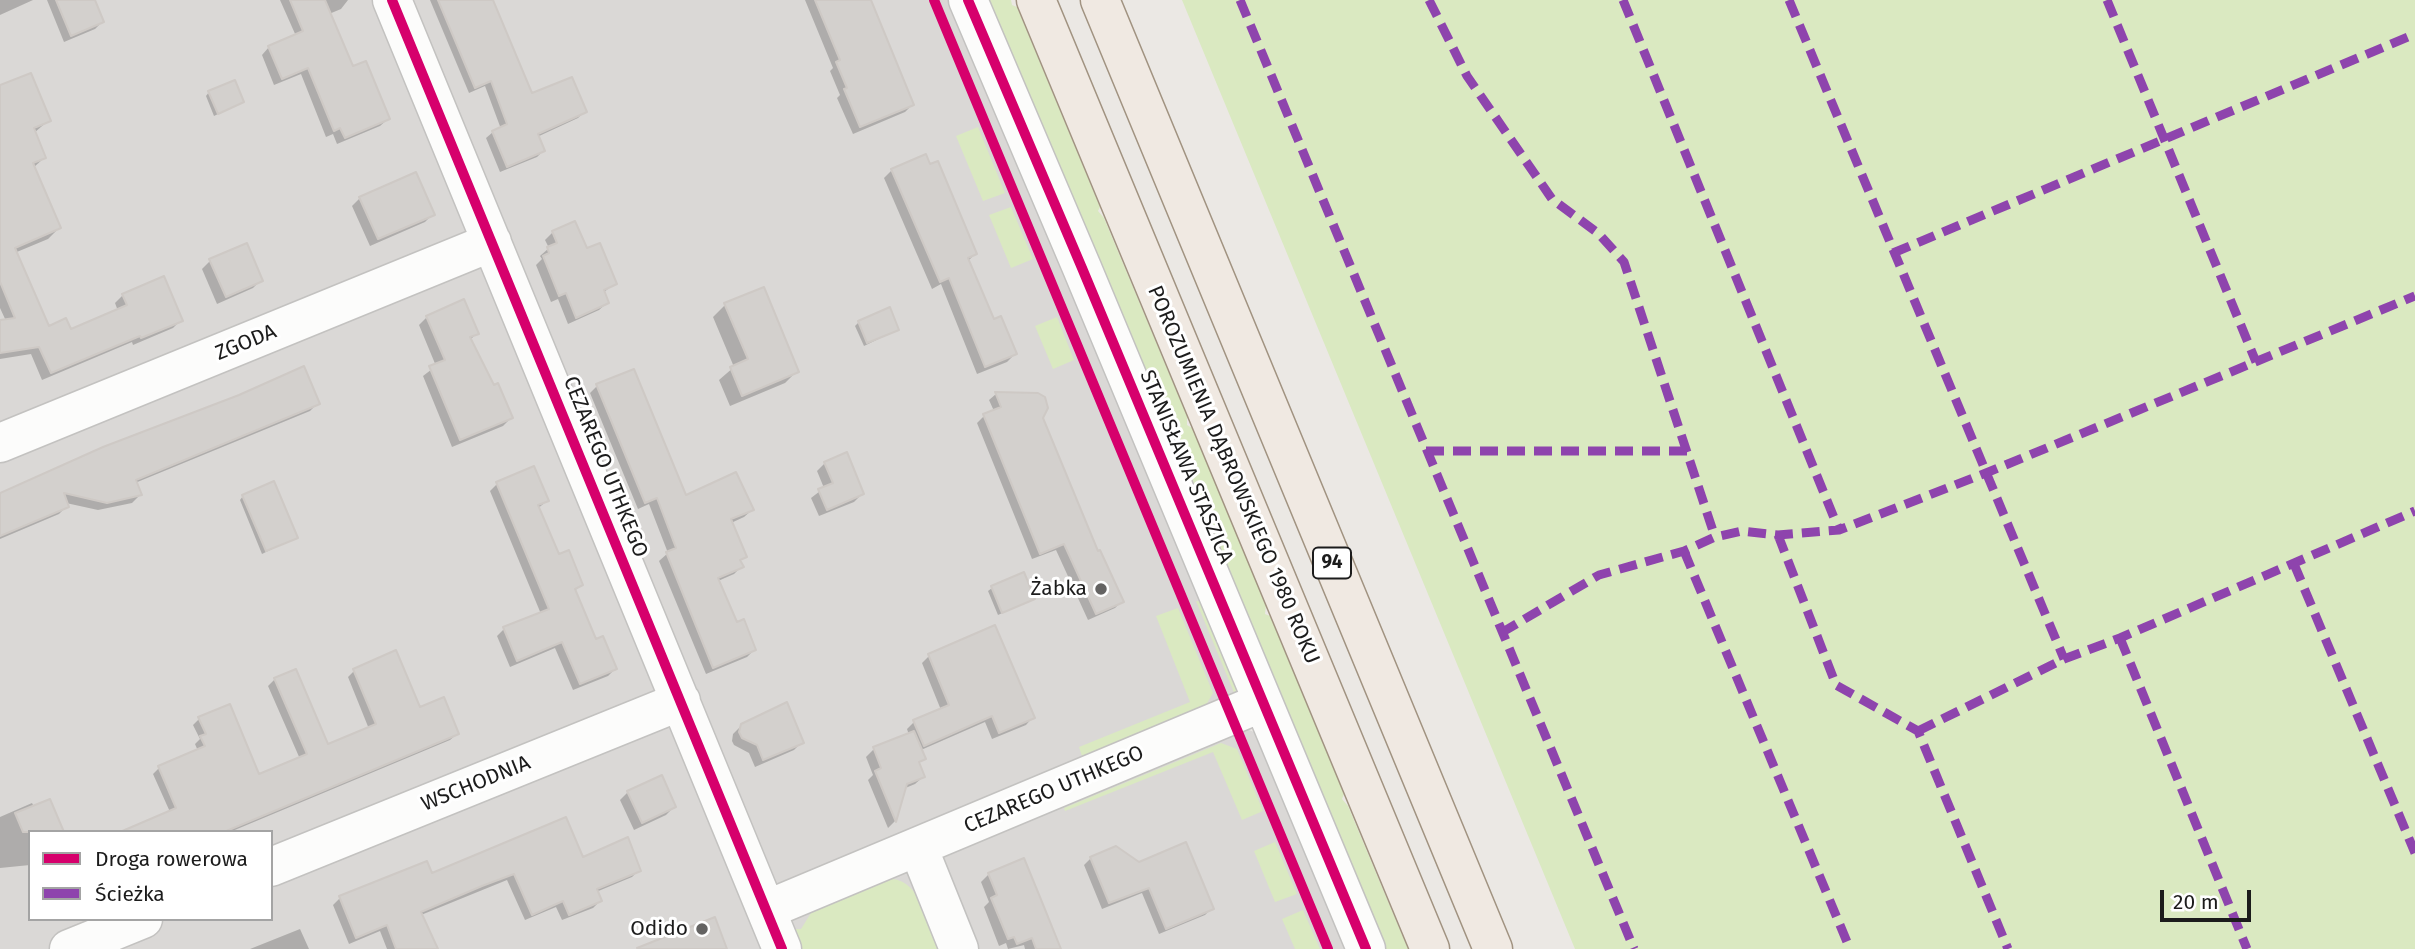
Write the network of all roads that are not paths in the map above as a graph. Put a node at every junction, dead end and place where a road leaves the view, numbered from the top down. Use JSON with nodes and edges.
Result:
{"nodes":[{"id":1,"x":392,"y":0,"type":"edge"},
{"id":2,"x":968,"y":0,"type":"edge"},
{"id":3,"x":1036,"y":0,"type":"edge"},
{"id":4,"x":1100,"y":0,"type":"edge"},
{"id":5,"x":492,"y":242,"type":"junction"},
{"id":6,"x":0,"y":443,"type":"edge"},
{"id":7,"x":681,"y":701,"type":"junction"},
{"id":8,"x":1263,"y":702,"type":"junction"},
{"id":9,"x":918,"y":847,"type":"junction"},
{"id":10,"x":273,"y":866,"type":"edge"},
{"id":11,"x":766,"y":910,"type":"junction"},
{"id":12,"x":138,"y":921,"type":"edge"},
{"id":13,"x":69,"y":949,"type":"edge"},
{"id":14,"x":782,"y":949,"type":"edge"},
{"id":15,"x":959,"y":949,"type":"edge"},
{"id":16,"x":1366,"y":949,"type":"edge"},
{"id":17,"x":1430,"y":949,"type":"edge"},
{"id":18,"x":1493,"y":949,"type":"edge"}],
"edges":[{"from":1,"to":5,"type":"street","name":"CEZAREGO UTHKEGO"},
{"from":2,"to":8,"type":"street","name":"STANISŁAWA STASZICA"},
{"from":3,"to":17,"type":"main road","name":"POROZUMIENIA DĄBROWSKIEGO 1980 ROKU"},
{"from":4,"to":18,"type":"main road","number":"94"},
{"from":5,"to":6,"type":"street","name":"ZGODA"},
{"from":5,"to":7,"type":"street","name":"CEZAREGO UTHKEGO"},
{"from":7,"to":10,"type":"street","name":"WSCHODNIA"},
{"from":7,"to":11,"type":"street","name":"CEZAREGO UTHKEGO"},
{"from":8,"to":9,"type":"street","name":"CEZAREGO UTHKEGO"},
{"from":8,"to":16,"type":"street","name":"STANISŁAWA STASZICA"},
{"from":9,"to":11,"type":"street","name":"CEZAREGO UTHKEGO"},
{"from":9,"to":15,"type":"street"},
{"from":11,"to":14,"type":"street","name":"CEZAREGO UTHKEGO"},
{"from":12,"to":13,"type":"street"}]}
